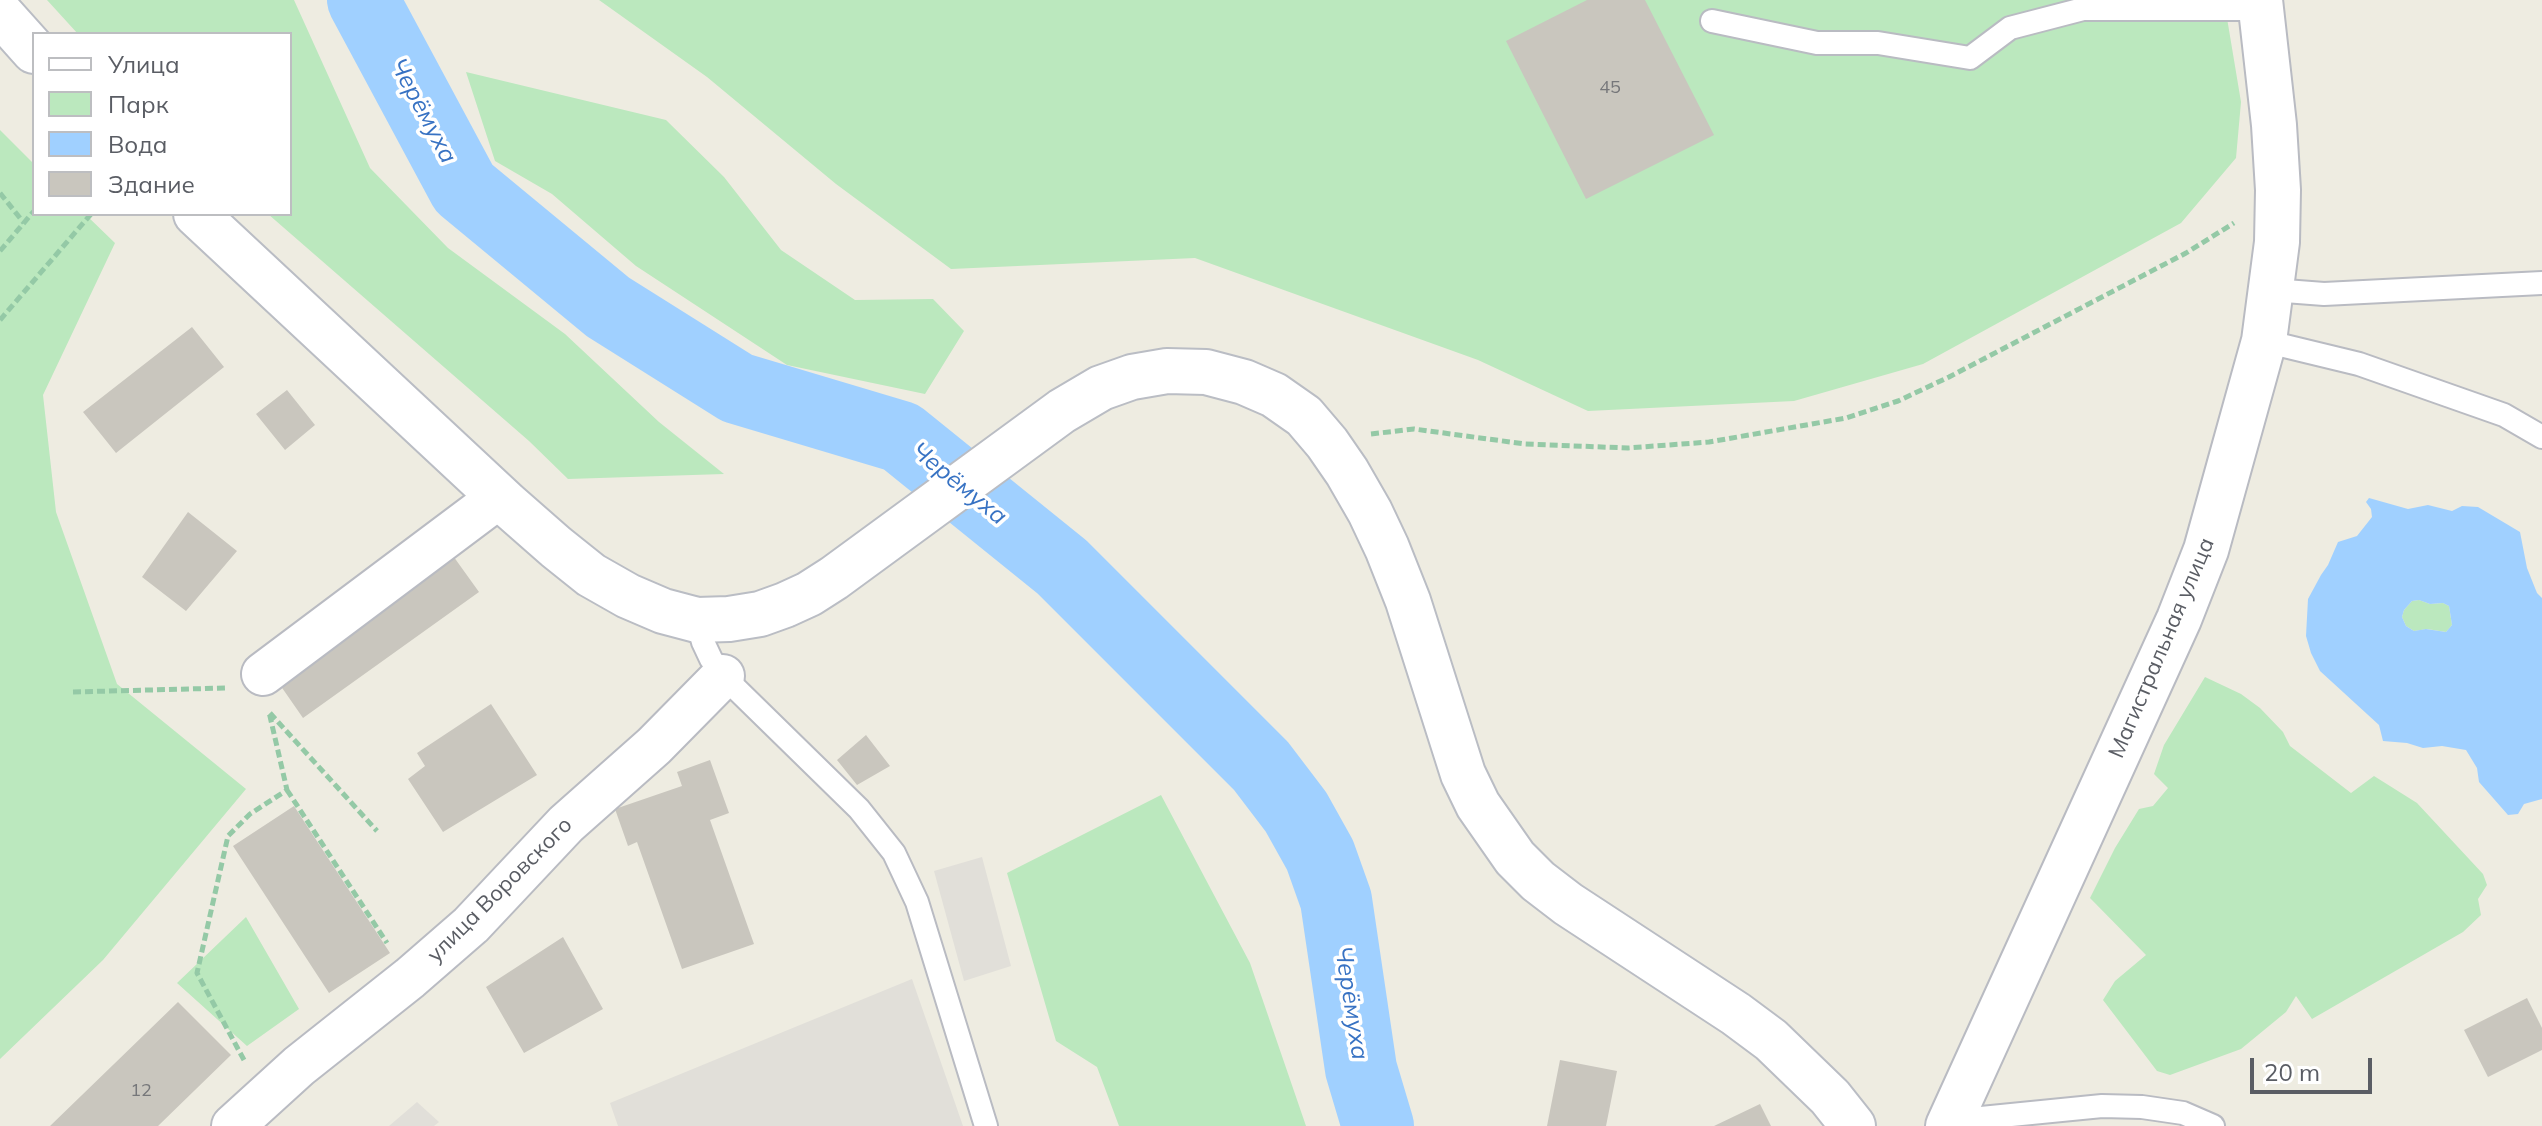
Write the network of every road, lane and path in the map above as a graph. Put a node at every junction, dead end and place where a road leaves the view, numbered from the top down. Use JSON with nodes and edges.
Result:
{"nodes":[{"id":1,"x":2261,"y":5,"type":"edge"},
{"id":2,"x":0,"y":13,"type":"edge"},
{"id":3,"x":1712,"y":21,"type":"dead end"},
{"id":4,"x":32,"y":49,"type":"edge"},
{"id":5,"x":2278,"y":190,"type":"junction"},
{"id":6,"x":0,"y":193,"type":"edge"},
{"id":7,"x":32,"y":213,"type":"edge"},
{"id":8,"x":89,"y":216,"type":"edge"},
{"id":9,"x":198,"y":216,"type":"edge"},
{"id":10,"x":24,"y":223,"type":"junction"},
{"id":11,"x":0,"y":251,"type":"edge"},
{"id":12,"x":2542,"y":283,"type":"edge"},
{"id":13,"x":2272,"y":290,"type":"junction"},
{"id":14,"x":0,"y":320,"type":"edge"},
{"id":15,"x":2264,"y":341,"type":"junction"},
{"id":16,"x":2542,"y":437,"type":"edge"},
{"id":17,"x":1327,"y":443,"type":"junction"},
{"id":18,"x":499,"y":497,"type":"junction"},
{"id":19,"x":697,"y":620,"type":"junction"},
{"id":20,"x":723,"y":676,"type":"junction"},
{"id":21,"x":73,"y":692,"type":"dead end"},
{"id":22,"x":258,"y":694,"type":"junction"},
{"id":23,"x":287,"y":790,"type":"junction"},
{"id":24,"x":377,"y":831,"type":"dead end"},
{"id":25,"x":410,"y":978,"type":"junction"},
{"id":26,"x":264,"y":1097,"type":"junction"},
{"id":27,"x":1950,"y":1124,"type":"edge"},
{"id":28,"x":233,"y":1126,"type":"edge"},
{"id":29,"x":986,"y":1126,"type":"edge"},
{"id":30,"x":1853,"y":1126,"type":"edge"},
{"id":31,"x":2213,"y":1126,"type":"edge"}],
"edges":[{"from":1,"to":3,"type":"lane"},
{"from":1,"to":5,"type":"main road","name":"Магистральная улица"},
{"from":2,"to":4,"type":"main road"},
{"from":5,"to":13,"type":"main road","name":"Магистральная улица"},
{"from":5,"to":17,"type":"path"},
{"from":6,"to":10,"type":"path"},
{"from":7,"to":10,"type":"path"},
{"from":8,"to":14,"type":"path"},
{"from":9,"to":18,"type":"main road"},
{"from":10,"to":11,"type":"path"},
{"from":12,"to":13,"type":"lane"},
{"from":13,"to":15,"type":"main road","name":"Магистральная улица"},
{"from":15,"to":16,"type":"lane"},
{"from":15,"to":27,"type":"main road","name":"Магистральная улица"},
{"from":17,"to":19,"type":"main road"},
{"from":17,"to":30,"type":"main road"},
{"from":18,"to":19,"type":"main road"},
{"from":18,"to":22,"type":"street"},
{"from":19,"to":20,"type":"lane"},
{"from":20,"to":25,"type":"street","name":"улица Воровского"},
{"from":20,"to":29,"type":"lane"},
{"from":21,"to":22,"type":"path"},
{"from":22,"to":23,"type":"path"},
{"from":22,"to":24,"type":"path"},
{"from":23,"to":25,"type":"path"},
{"from":23,"to":26,"type":"path"},
{"from":25,"to":26,"type":"street","name":"улица Воровского"},
{"from":26,"to":28,"type":"street","name":"улица Воровского"},
{"from":27,"to":31,"type":"lane"}]}
